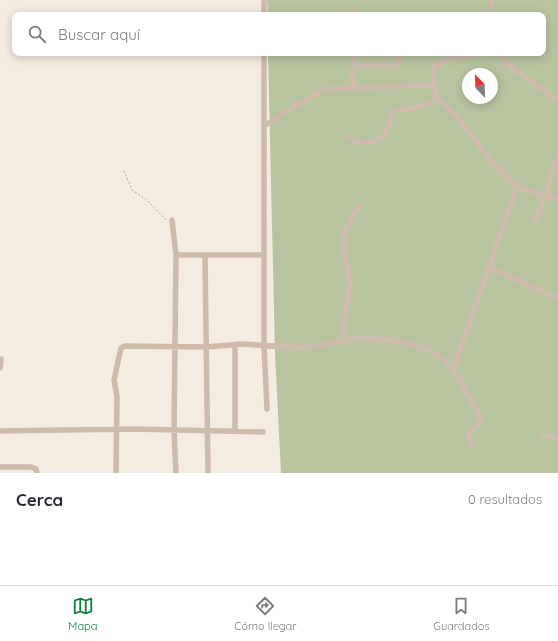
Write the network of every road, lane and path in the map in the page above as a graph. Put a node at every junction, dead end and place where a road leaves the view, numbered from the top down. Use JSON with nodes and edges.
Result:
{"nodes":[{"id":1,"x":264,"y":0,"type":"edge"},
{"id":2,"x":492,"y":0,"type":"edge"},
{"id":3,"x":264,"y":12,"type":"edge"},
{"id":4,"x":489,"y":12,"type":"edge"},
{"id":5,"x":264,"y":56,"type":"edge"},
{"id":6,"x":354,"y":56,"type":"edge"},
{"id":7,"x":399,"y":56,"type":"edge"},
{"id":8,"x":468,"y":56,"type":"edge"},
{"id":9,"x":500,"y":56,"type":"edge"},
{"id":10,"x":354,"y":65,"type":"junction"},
{"id":11,"x":434,"y":85,"type":"junction"},
{"id":12,"x":352,"y":89,"type":"junction"},
{"id":13,"x":438,"y":98,"type":"junction"},
{"id":14,"x":558,"y":100,"type":"edge"},
{"id":15,"x":264,"y":126,"type":"junction"},
{"id":16,"x":347,"y":137,"type":"dead end"},
{"id":17,"x":558,"y":156,"type":"edge"},
{"id":18,"x":124,"y":171,"type":"dead end"},
{"id":19,"x":517,"y":187,"type":"junction"},
{"id":20,"x":545,"y":195,"type":"junction"},
{"id":21,"x":558,"y":199,"type":"edge"},
{"id":22,"x":358,"y":207,"type":"dead end"},
{"id":23,"x":172,"y":220,"type":"dead end"},
{"id":24,"x":536,"y":220,"type":"dead end"},
{"id":25,"x":172,"y":227,"type":"junction"},
{"id":26,"x":176,"y":255,"type":"junction"},
{"id":27,"x":264,"y":255,"type":"junction"},
{"id":28,"x":205,"y":256,"type":"junction"},
{"id":29,"x":489,"y":268,"type":"junction"},
{"id":30,"x":558,"y":298,"type":"edge"},
{"id":31,"x":342,"y":340,"type":"junction"},
{"id":32,"x":235,"y":345,"type":"junction"},
{"id":33,"x":177,"y":346,"type":"junction"},
{"id":34,"x":264,"y":346,"type":"junction"},
{"id":35,"x":206,"y":347,"type":"junction"},
{"id":36,"x":1,"y":359,"type":"edge"},
{"id":37,"x":0,"y":368,"type":"edge"},
{"id":38,"x":453,"y":370,"type":"junction"},
{"id":39,"x":267,"y":409,"type":"dead end"},
{"id":40,"x":117,"y":430,"type":"junction"},
{"id":41,"x":0,"y":431,"type":"edge"},
{"id":42,"x":174,"y":431,"type":"junction"},
{"id":43,"x":208,"y":431,"type":"junction"},
{"id":44,"x":235,"y":431,"type":"junction"},
{"id":45,"x":263,"y":432,"type":"dead end"},
{"id":46,"x":543,"y":435,"type":"dead end"},
{"id":47,"x":558,"y":438,"type":"edge"},
{"id":48,"x":471,"y":446,"type":"dead end"},
{"id":49,"x":0,"y":467,"type":"edge"},
{"id":50,"x":38,"y":473,"type":"edge"},
{"id":51,"x":116,"y":473,"type":"edge"},
{"id":52,"x":176,"y":473,"type":"edge"},
{"id":53,"x":208,"y":473,"type":"edge"}],
"edges":[{"from":1,"to":3,"type":"street"},
{"from":2,"to":4,"type":"street"},
{"from":5,"to":15,"type":"street"},
{"from":6,"to":10,"type":"street"},
{"from":7,"to":10,"type":"street"},
{"from":8,"to":11,"type":"street"},
{"from":9,"to":14,"type":"street"},
{"from":10,"to":12,"type":"street"},
{"from":11,"to":12,"type":"street"},
{"from":11,"to":13,"type":"street"},
{"from":12,"to":15,"type":"street"},
{"from":13,"to":16,"type":"street"},
{"from":13,"to":19,"type":"street"},
{"from":15,"to":27,"type":"street"},
{"from":17,"to":20,"type":"street"},
{"from":18,"to":25,"type":"path"},
{"from":19,"to":20,"type":"street"},
{"from":19,"to":29,"type":"street"},
{"from":20,"to":21,"type":"street"},
{"from":20,"to":24,"type":"street"},
{"from":22,"to":31,"type":"street"},
{"from":23,"to":25,"type":"street"},
{"from":25,"to":26,"type":"street"},
{"from":26,"to":28,"type":"street"},
{"from":26,"to":33,"type":"street"},
{"from":27,"to":28,"type":"street"},
{"from":27,"to":34,"type":"street"},
{"from":28,"to":35,"type":"street"},
{"from":29,"to":30,"type":"street"},
{"from":29,"to":38,"type":"street"},
{"from":31,"to":34,"type":"street"},
{"from":31,"to":38,"type":"street"},
{"from":32,"to":34,"type":"street"},
{"from":32,"to":35,"type":"street"},
{"from":32,"to":44,"type":"street"},
{"from":33,"to":35,"type":"street"},
{"from":33,"to":40,"type":"street"},
{"from":33,"to":42,"type":"street"},
{"from":34,"to":39,"type":"street"},
{"from":35,"to":43,"type":"street"},
{"from":36,"to":37,"type":"street"},
{"from":38,"to":48,"type":"street"},
{"from":40,"to":41,"type":"street"},
{"from":40,"to":42,"type":"street"},
{"from":40,"to":51,"type":"street"},
{"from":42,"to":43,"type":"street"},
{"from":42,"to":52,"type":"street"},
{"from":43,"to":44,"type":"street"},
{"from":43,"to":53,"type":"street"},
{"from":44,"to":45,"type":"street"},
{"from":46,"to":47,"type":"street"},
{"from":49,"to":50,"type":"street"}]}
